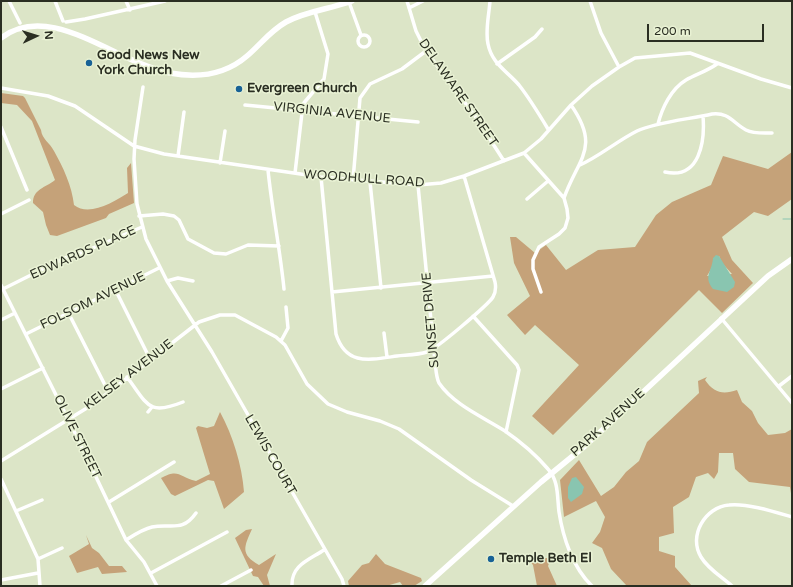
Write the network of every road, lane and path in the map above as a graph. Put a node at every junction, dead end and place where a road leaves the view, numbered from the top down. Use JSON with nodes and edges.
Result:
{"nodes":[{"id":1,"x":9,"y":1,"type":"edge"},
{"id":2,"x":55,"y":1,"type":"edge"},
{"id":3,"x":126,"y":1,"type":"edge"},
{"id":4,"x":165,"y":1,"type":"edge"},
{"id":5,"x":407,"y":1,"type":"edge"},
{"id":6,"x":424,"y":1,"type":"edge"},
{"id":7,"x":490,"y":1,"type":"edge"},
{"id":8,"x":590,"y":1,"type":"edge"},
{"id":9,"x":350,"y":2,"type":"edge"},
{"id":10,"x":409,"y":8,"type":"junction"},
{"id":11,"x":130,"y":10,"type":"junction"},
{"id":12,"x":315,"y":12,"type":"junction"},
{"id":13,"x":56,"y":19,"type":"dead end"},
{"id":14,"x":64,"y":21,"type":"junction"},
{"id":15,"x":22,"y":22,"type":"joint"},
{"id":16,"x":542,"y":28,"type":"dead end"},
{"id":17,"x":361,"y":35,"type":"dead end"},
{"id":18,"x":1,"y":38,"type":"edge"},
{"id":19,"x":426,"y":51,"type":"junction"},
{"id":20,"x":496,"y":64,"type":"junction"},
{"id":21,"x":718,"y":64,"type":"junction"},
{"id":22,"x":618,"y":67,"type":"junction"},
{"id":23,"x":1,"y":88,"type":"edge"},
{"id":24,"x":143,"y":88,"type":"dead end"},
{"id":25,"x":792,"y":88,"type":"edge"},
{"id":26,"x":245,"y":104,"type":"dead end"},
{"id":27,"x":571,"y":105,"type":"junction"},
{"id":28,"x":301,"y":110,"type":"junction"},
{"id":29,"x":184,"y":112,"type":"dead end"},
{"id":30,"x":358,"y":116,"type":"junction"},
{"id":31,"x":703,"y":116,"type":"junction"},
{"id":32,"x":418,"y":122,"type":"dead end"},
{"id":33,"x":658,"y":124,"type":"junction"},
{"id":34,"x":1,"y":127,"type":"edge"},
{"id":35,"x":548,"y":129,"type":"junction"},
{"id":36,"x":225,"y":131,"type":"dead end"},
{"id":37,"x":772,"y":134,"type":"dead end"},
{"id":38,"x":134,"y":146,"type":"junction"},
{"id":39,"x":524,"y":153,"type":"junction"},
{"id":40,"x":178,"y":156,"type":"junction"},
{"id":41,"x":504,"y":161,"type":"junction"},
{"id":42,"x":220,"y":163,"type":"junction"},
{"id":43,"x":580,"y":165,"type":"junction"},
{"id":44,"x":268,"y":170,"type":"junction"},
{"id":45,"x":665,"y":172,"type":"dead end"},
{"id":46,"x":295,"y":173,"type":"junction"},
{"id":47,"x":464,"y":176,"type":"junction"},
{"id":48,"x":321,"y":177,"type":"junction"},
{"id":49,"x":353,"y":180,"type":"junction"},
{"id":50,"x":548,"y":181,"type":"junction"},
{"id":51,"x":370,"y":182,"type":"junction"},
{"id":52,"x":418,"y":185,"type":"junction"},
{"id":53,"x":27,"y":190,"type":"dead end"},
{"id":54,"x":564,"y":198,"type":"junction"},
{"id":55,"x":527,"y":199,"type":"dead end"},
{"id":56,"x":29,"y":200,"type":"dead end"},
{"id":57,"x":1,"y":214,"type":"edge"},
{"id":58,"x":139,"y":216,"type":"junction"},
{"id":59,"x":142,"y":227,"type":"junction"},
{"id":60,"x":279,"y":246,"type":"junction"},
{"id":61,"x":792,"y":259,"type":"edge"},
{"id":62,"x":159,"y":268,"type":"junction"},
{"id":63,"x":493,"y":276,"type":"junction"},
{"id":64,"x":167,"y":281,"type":"junction"},
{"id":65,"x":193,"y":281,"type":"dead end"},
{"id":66,"x":428,"y":282,"type":"junction"},
{"id":67,"x":1,"y":285,"type":"edge"},
{"id":68,"x":381,"y":288,"type":"junction"},
{"id":69,"x":4,"y":289,"type":"junction"},
{"id":70,"x":284,"y":289,"type":"dead end"},
{"id":71,"x":115,"y":290,"type":"junction"},
{"id":72,"x":332,"y":292,"type":"junction"},
{"id":73,"x":541,"y":292,"type":"dead end"},
{"id":74,"x":286,"y":307,"type":"dead end"},
{"id":75,"x":68,"y":312,"type":"junction"},
{"id":76,"x":15,"y":313,"type":"junction"},
{"id":77,"x":473,"y":316,"type":"junction"},
{"id":78,"x":721,"y":318,"type":"junction"},
{"id":79,"x":1,"y":320,"type":"edge"},
{"id":80,"x":194,"y":325,"type":"junction"},
{"id":81,"x":384,"y":333,"type":"dead end"},
{"id":82,"x":26,"y":334,"type":"junction"},
{"id":83,"x":281,"y":341,"type":"junction"},
{"id":84,"x":434,"y":347,"type":"junction"},
{"id":85,"x":388,"y":357,"type":"junction"},
{"id":86,"x":150,"y":359,"type":"junction"},
{"id":87,"x":43,"y":368,"type":"junction"},
{"id":88,"x":792,"y":376,"type":"edge"},
{"id":89,"x":127,"y":377,"type":"junction"},
{"id":90,"x":779,"y":386,"type":"junction"},
{"id":91,"x":1,"y":389,"type":"edge"},
{"id":92,"x":109,"y":393,"type":"junction"},
{"id":93,"x":183,"y":402,"type":"dead end"},
{"id":94,"x":792,"y":403,"type":"edge"},
{"id":95,"x":152,"y":407,"type":"junction"},
{"id":96,"x":148,"y":412,"type":"dead end"},
{"id":97,"x":68,"y":420,"type":"junction"},
{"id":98,"x":506,"y":432,"type":"junction"},
{"id":99,"x":1,"y":461,"type":"edge"},
{"id":100,"x":174,"y":462,"type":"dead end"},
{"id":101,"x":552,"y":473,"type":"junction"},
{"id":102,"x":1,"y":479,"type":"edge"},
{"id":103,"x":42,"y":500,"type":"dead end"},
{"id":104,"x":109,"y":502,"type":"junction"},
{"id":105,"x":513,"y":506,"type":"junction"},
{"id":106,"x":16,"y":511,"type":"junction"},
{"id":107,"x":196,"y":513,"type":"dead end"},
{"id":108,"x":792,"y":517,"type":"edge"},
{"id":109,"x":227,"y":532,"type":"dead end"},
{"id":110,"x":126,"y":540,"type":"junction"},
{"id":111,"x":62,"y":548,"type":"dead end"},
{"id":112,"x":324,"y":550,"type":"junction"},
{"id":113,"x":38,"y":559,"type":"junction"},
{"id":114,"x":251,"y":570,"type":"dead end"},
{"id":115,"x":38,"y":573,"type":"junction"},
{"id":116,"x":151,"y":573,"type":"junction"},
{"id":117,"x":1,"y":580,"type":"edge"},
{"id":118,"x":40,"y":586,"type":"edge"},
{"id":119,"x":157,"y":586,"type":"edge"},
{"id":120,"x":221,"y":586,"type":"edge"},
{"id":121,"x":292,"y":586,"type":"edge"},
{"id":122,"x":344,"y":586,"type":"edge"},
{"id":123,"x":425,"y":586,"type":"edge"},
{"id":124,"x":592,"y":586,"type":"edge"},
{"id":125,"x":732,"y":586,"type":"edge"}],
"edges":[{"from":1,"to":15,"type":"street"},
{"from":2,"to":14,"type":"street"},
{"from":3,"to":11,"type":"street"},
{"from":4,"to":11,"type":"street"},
{"from":5,"to":10,"type":"street","name":"DELAWARE STREET"},
{"from":6,"to":10,"type":"street"},
{"from":7,"to":20,"type":"street"},
{"from":8,"to":22,"type":"street"},
{"from":9,"to":12,"type":"main road"},
{"from":9,"to":17,"type":"street"},
{"from":10,"to":19,"type":"street","name":"DELAWARE STREET"},
{"from":11,"to":14,"type":"street"},
{"from":12,"to":14,"type":"main road"},
{"from":12,"to":28,"type":"street"},
{"from":13,"to":14,"type":"main road"},
{"from":15,"to":18,"type":"main road"},
{"from":16,"to":20,"type":"street"},
{"from":19,"to":30,"type":"street"},
{"from":19,"to":41,"type":"street","name":"DELAWARE STREET"},
{"from":20,"to":35,"type":"street"},
{"from":21,"to":22,"type":"street","name":"WOODHULL ROAD"},
{"from":21,"to":25,"type":"street","name":"WOODHULL ROAD"},
{"from":21,"to":33,"type":"street"},
{"from":22,"to":27,"type":"street","name":"WOODHULL ROAD"},
{"from":23,"to":38,"type":"street","name":"WOODHULL ROAD"},
{"from":24,"to":38,"type":"street","name":"LEWIS COURT"},
{"from":26,"to":28,"type":"street","name":"VIRGINIA AVENUE"},
{"from":27,"to":35,"type":"street","name":"WOODHULL ROAD"},
{"from":27,"to":43,"type":"street"},
{"from":28,"to":30,"type":"street","name":"VIRGINIA AVENUE"},
{"from":28,"to":46,"type":"street"},
{"from":29,"to":40,"type":"street"},
{"from":30,"to":32,"type":"street","name":"VIRGINIA AVENUE"},
{"from":30,"to":49,"type":"street"},
{"from":31,"to":33,"type":"street"},
{"from":31,"to":37,"type":"street"},
{"from":31,"to":45,"type":"street"},
{"from":33,"to":43,"type":"street"},
{"from":34,"to":53,"type":"street"},
{"from":35,"to":39,"type":"street","name":"WOODHULL ROAD"},
{"from":36,"to":42,"type":"street"},
{"from":38,"to":40,"type":"street","name":"WOODHULL ROAD"},
{"from":38,"to":58,"type":"street","name":"LEWIS COURT"},
{"from":39,"to":41,"type":"street","name":"WOODHULL ROAD"},
{"from":39,"to":50,"type":"street"},
{"from":40,"to":42,"type":"street","name":"WOODHULL ROAD"},
{"from":41,"to":47,"type":"street","name":"WOODHULL ROAD"},
{"from":42,"to":44,"type":"street","name":"WOODHULL ROAD"},
{"from":43,"to":54,"type":"street"},
{"from":44,"to":46,"type":"street","name":"WOODHULL ROAD"},
{"from":44,"to":60,"type":"street"},
{"from":46,"to":48,"type":"street","name":"WOODHULL ROAD"},
{"from":47,"to":52,"type":"street","name":"WOODHULL ROAD"},
{"from":47,"to":63,"type":"street"},
{"from":48,"to":49,"type":"street","name":"WOODHULL ROAD"},
{"from":48,"to":72,"type":"street"},
{"from":49,"to":51,"type":"street","name":"WOODHULL ROAD"},
{"from":50,"to":54,"type":"street"},
{"from":50,"to":55,"type":"street"},
{"from":51,"to":52,"type":"street","name":"WOODHULL ROAD"},
{"from":51,"to":68,"type":"street"},
{"from":52,"to":66,"type":"street","name":"SUNSET DRIVE"},
{"from":54,"to":73,"type":"street"},
{"from":56,"to":57,"type":"street"},
{"from":58,"to":59,"type":"street","name":"LEWIS COURT"},
{"from":58,"to":60,"type":"street"},
{"from":59,"to":62,"type":"street","name":"LEWIS COURT"},
{"from":59,"to":69,"type":"street","name":"EDWARDS PLACE"},
{"from":60,"to":70,"type":"street"},
{"from":61,"to":78,"type":"main road","name":"PARK AVENUE"},
{"from":62,"to":64,"type":"street","name":"LEWIS COURT"},
{"from":62,"to":71,"type":"street","name":"FOLSOM AVENUE"},
{"from":63,"to":66,"type":"street"},
{"from":63,"to":77,"type":"street"},
{"from":64,"to":65,"type":"street"},
{"from":64,"to":80,"type":"street","name":"LEWIS COURT"},
{"from":66,"to":68,"type":"street"},
{"from":66,"to":84,"type":"street","name":"SUNSET DRIVE"},
{"from":67,"to":69,"type":"street","name":"OLIVE STREET"},
{"from":68,"to":72,"type":"street"},
{"from":69,"to":76,"type":"street","name":"OLIVE STREET"},
{"from":71,"to":75,"type":"street","name":"FOLSOM AVENUE"},
{"from":71,"to":86,"type":"street"},
{"from":72,"to":85,"type":"street"},
{"from":74,"to":83,"type":"street"},
{"from":75,"to":82,"type":"street","name":"FOLSOM AVENUE"},
{"from":75,"to":92,"type":"street"},
{"from":76,"to":79,"type":"street"},
{"from":76,"to":82,"type":"street","name":"OLIVE STREET"},
{"from":77,"to":84,"type":"street"},
{"from":77,"to":98,"type":"street"},
{"from":78,"to":90,"type":"street"},
{"from":78,"to":101,"type":"main road","name":"PARK AVENUE"},
{"from":80,"to":83,"type":"street","name":"KELSEY AVENUE"},
{"from":80,"to":86,"type":"street","name":"KELSEY AVENUE"},
{"from":80,"to":112,"type":"street","name":"LEWIS COURT"},
{"from":81,"to":85,"type":"street"},
{"from":82,"to":87,"type":"street","name":"OLIVE STREET"},
{"from":83,"to":105,"type":"street"},
{"from":84,"to":85,"type":"street"},
{"from":84,"to":98,"type":"street","name":"SUNSET DRIVE"},
{"from":86,"to":89,"type":"street","name":"KELSEY AVENUE"},
{"from":87,"to":91,"type":"street"},
{"from":87,"to":97,"type":"street","name":"OLIVE STREET"},
{"from":88,"to":90,"type":"street"},
{"from":89,"to":92,"type":"street","name":"KELSEY AVENUE"},
{"from":89,"to":95,"type":"street"},
{"from":90,"to":94,"type":"street"},
{"from":92,"to":97,"type":"street","name":"KELSEY AVENUE"},
{"from":93,"to":95,"type":"street"},
{"from":95,"to":96,"type":"street"},
{"from":97,"to":99,"type":"street","name":"KELSEY AVENUE"},
{"from":97,"to":104,"type":"street","name":"OLIVE STREET"},
{"from":98,"to":101,"type":"street","name":"SUNSET DRIVE"},
{"from":100,"to":104,"type":"street"},
{"from":101,"to":105,"type":"main road","name":"PARK AVENUE"},
{"from":101,"to":124,"type":"street"},
{"from":102,"to":106,"type":"street"},
{"from":103,"to":106,"type":"street"},
{"from":104,"to":110,"type":"street","name":"OLIVE STREET"},
{"from":105,"to":123,"type":"main road","name":"PARK AVENUE"},
{"from":106,"to":113,"type":"street"},
{"from":107,"to":110,"type":"street"},
{"from":108,"to":125,"type":"street"},
{"from":109,"to":116,"type":"street"},
{"from":110,"to":116,"type":"street","name":"OLIVE STREET"},
{"from":111,"to":113,"type":"street"},
{"from":112,"to":121,"type":"street"},
{"from":112,"to":122,"type":"street","name":"LEWIS COURT"},
{"from":113,"to":115,"type":"street"},
{"from":114,"to":120,"type":"street"},
{"from":115,"to":117,"type":"street"},
{"from":115,"to":118,"type":"street"},
{"from":116,"to":119,"type":"street","name":"OLIVE STREET"}]}
